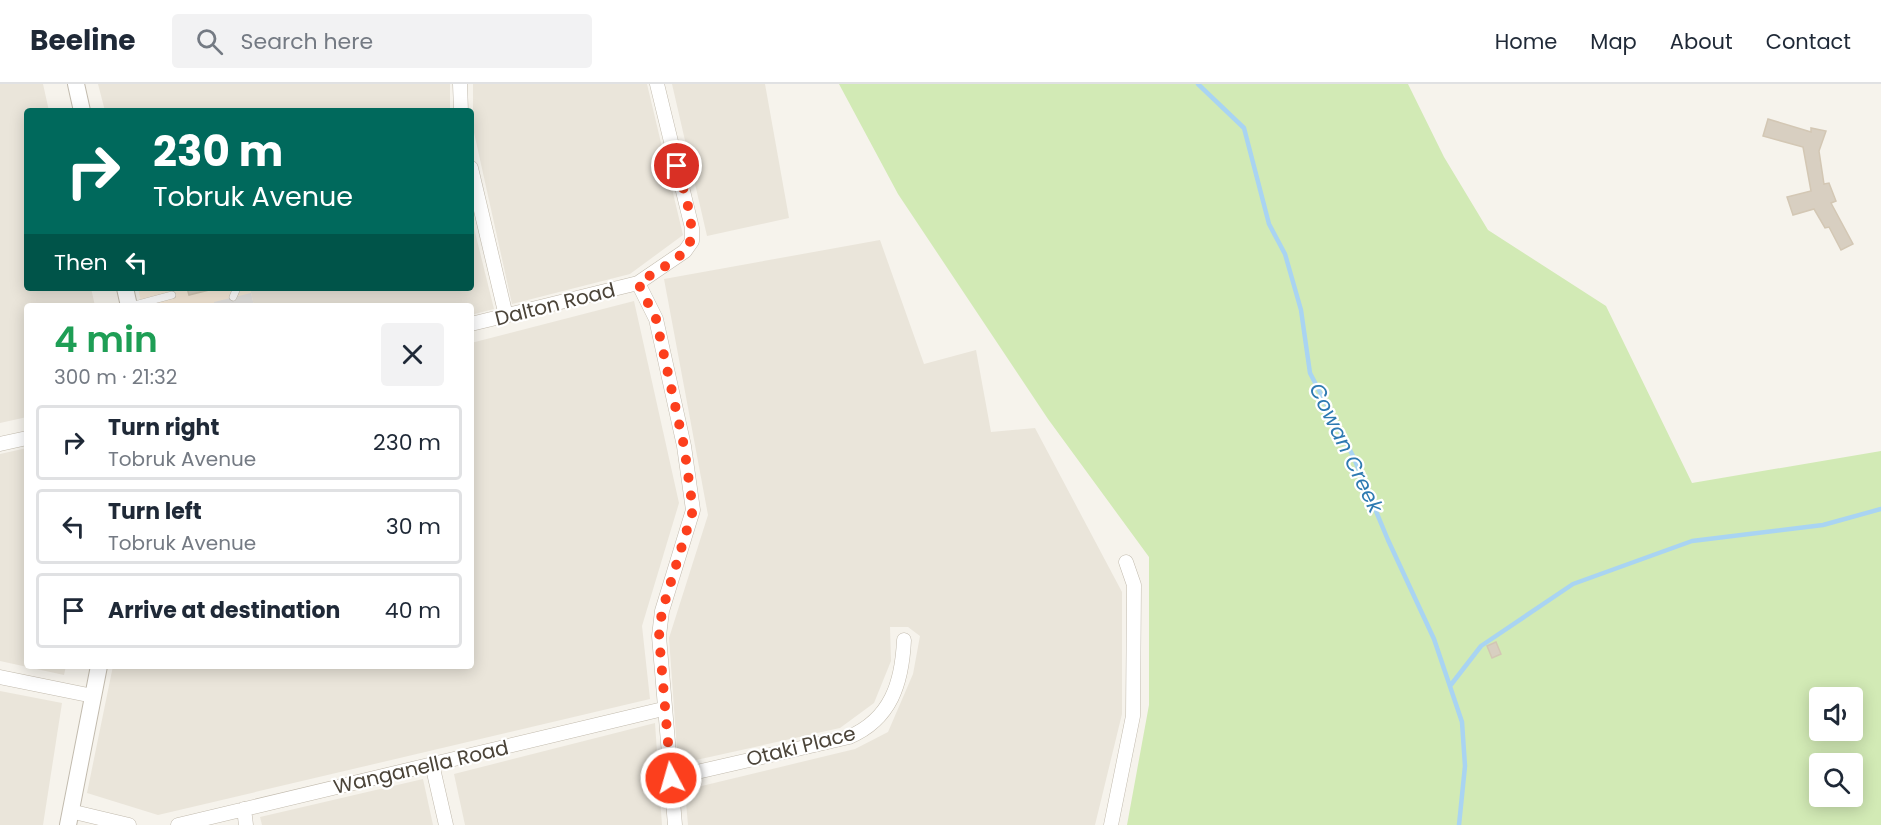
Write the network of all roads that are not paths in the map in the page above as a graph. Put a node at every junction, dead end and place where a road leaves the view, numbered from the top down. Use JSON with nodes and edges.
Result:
{"nodes":[{"id":1,"x":76,"y":84,"type":"edge"},
{"id":2,"x":460,"y":84,"type":"edge"},
{"id":3,"x":657,"y":84,"type":"edge"},
{"id":4,"x":81,"y":108,"type":"edge"},
{"id":5,"x":461,"y":108,"type":"edge"},
{"id":6,"x":474,"y":181,"type":"edge"},
{"id":7,"x":638,"y":283,"type":"junction"},
{"id":8,"x":236,"y":291,"type":"edge"},
{"id":9,"x":172,"y":295,"type":"dead end"},
{"id":10,"x":233,"y":297,"type":"dead end"},
{"id":11,"x":141,"y":303,"type":"edge"},
{"id":12,"x":506,"y":316,"type":"junction"},
{"id":13,"x":474,"y":323,"type":"edge"},
{"id":14,"x":24,"y":439,"type":"edge"},
{"id":15,"x":0,"y":444,"type":"edge"},
{"id":16,"x":1126,"y":562,"type":"dead end"},
{"id":17,"x":904,"y":640,"type":"dead end"},
{"id":18,"x":98,"y":669,"type":"edge"},
{"id":19,"x":0,"y":677,"type":"edge"},
{"id":20,"x":93,"y":696,"type":"junction"},
{"id":21,"x":663,"y":708,"type":"junction"},
{"id":22,"x":432,"y":764,"type":"junction"},
{"id":23,"x":671,"y":778,"type":"junction"},
{"id":24,"x":244,"y":809,"type":"junction"},
{"id":25,"x":69,"y":818,"type":"edge"},
{"id":26,"x":129,"y":825,"type":"edge"},
{"id":27,"x":178,"y":825,"type":"edge"},
{"id":28,"x":246,"y":825,"type":"edge"},
{"id":29,"x":446,"y":825,"type":"edge"},
{"id":30,"x":675,"y":825,"type":"edge"},
{"id":31,"x":1112,"y":825,"type":"edge"}],
"edges":[{"from":1,"to":4,"type":"street"},
{"from":2,"to":5,"type":"street"},
{"from":3,"to":7,"type":"street"},
{"from":6,"to":12,"type":"street"},
{"from":7,"to":12,"type":"street","name":"Dalton Road"},
{"from":7,"to":21,"type":"street"},
{"from":8,"to":10,"type":"lane"},
{"from":9,"to":11,"type":"lane"},
{"from":12,"to":13,"type":"street","name":"Dalton Road"},
{"from":14,"to":15,"type":"street"},
{"from":16,"to":31,"type":"street"},
{"from":17,"to":23,"type":"street","name":"Otaki Place"},
{"from":18,"to":20,"type":"street"},
{"from":19,"to":20,"type":"street"},
{"from":20,"to":25,"type":"street"},
{"from":21,"to":22,"type":"street","name":"Wanganella Road"},
{"from":21,"to":23,"type":"street"},
{"from":22,"to":24,"type":"street","name":"Wanganella Road"},
{"from":22,"to":29,"type":"street"},
{"from":23,"to":30,"type":"street"},
{"from":24,"to":27,"type":"street","name":"Wanganella Road"},
{"from":24,"to":28,"type":"street"},
{"from":25,"to":26,"type":"street"}]}
